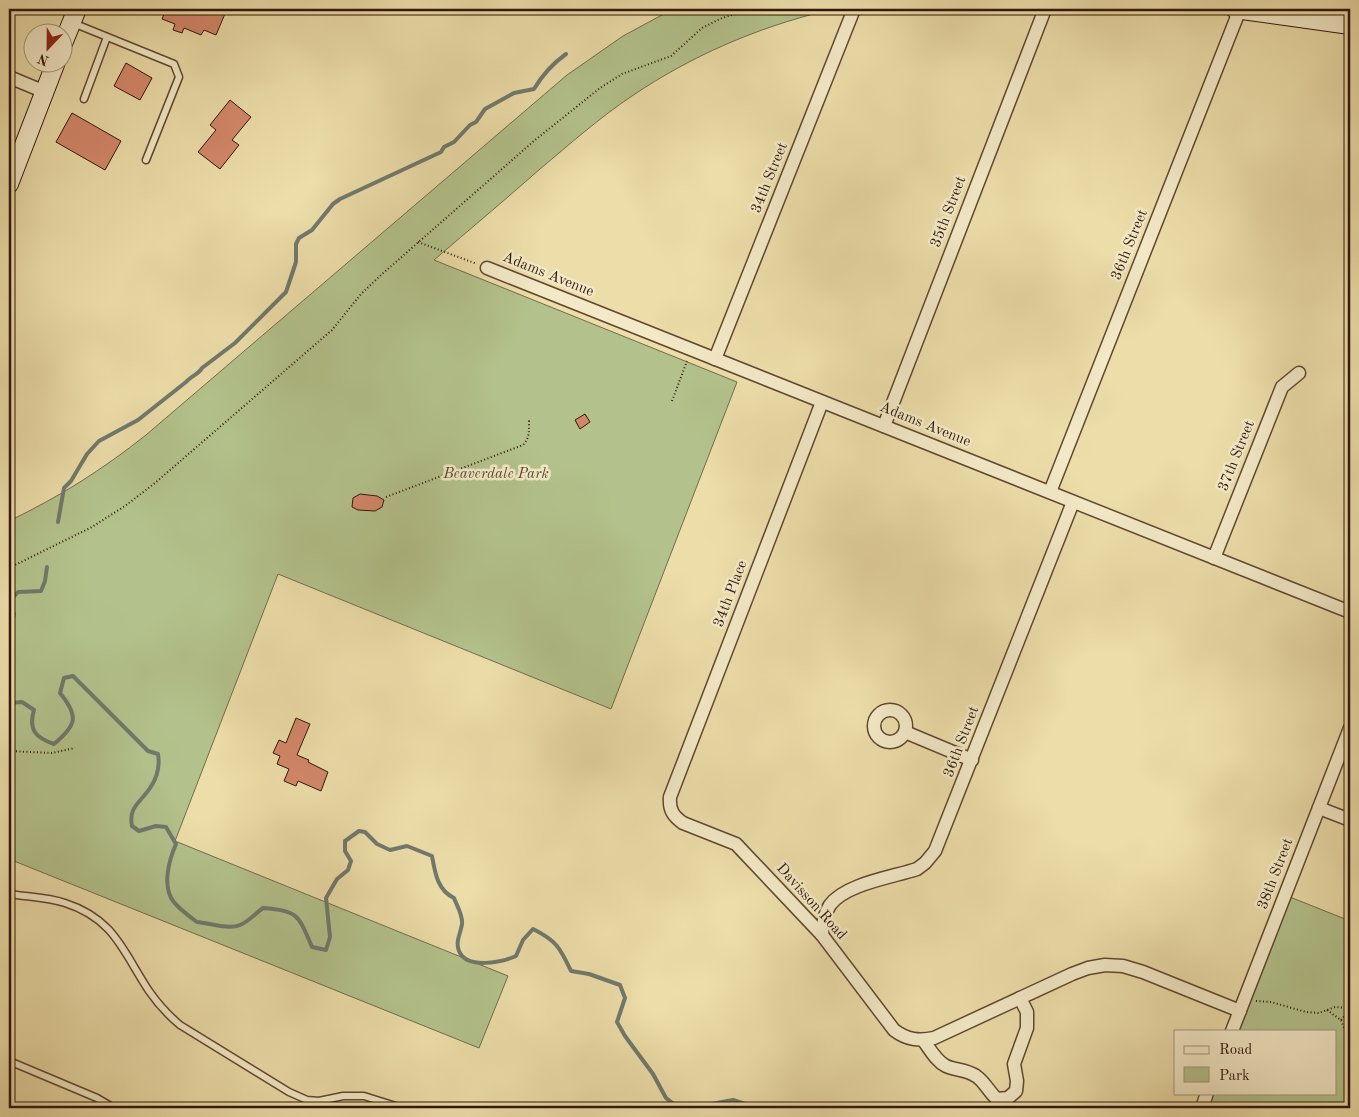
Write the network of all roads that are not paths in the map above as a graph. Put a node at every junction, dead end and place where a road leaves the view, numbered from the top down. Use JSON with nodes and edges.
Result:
{"nodes":[{"id":1,"x":854,"y":9,"type":"edge"},
{"id":2,"x":1046,"y":9,"type":"edge"},
{"id":3,"x":1238,"y":9,"type":"edge"},
{"id":4,"x":74,"y":16,"type":"edge"},
{"id":5,"x":1350,"y":25,"type":"edge"},
{"id":6,"x":107,"y":37,"type":"junction"},
{"id":7,"x":52,"y":72,"type":"edge"},
{"id":8,"x":9,"y":77,"type":"edge"},
{"id":9,"x":45,"y":92,"type":"junction"},
{"id":10,"x":84,"y":99,"type":"dead end"},
{"id":11,"x":146,"y":160,"type":"dead end"},
{"id":12,"x":9,"y":184,"type":"edge"},
{"id":13,"x":487,"y":268,"type":"road end"},
{"id":14,"x":715,"y":359,"type":"junction"},
{"id":15,"x":1299,"y":373,"type":"dead end"},
{"id":16,"x":822,"y":402,"type":"junction"},
{"id":17,"x":884,"y":426,"type":"junction"},
{"id":18,"x":1050,"y":492,"type":"junction"},
{"id":19,"x":1073,"y":502,"type":"junction"},
{"id":20,"x":1214,"y":558,"type":"junction"},
{"id":21,"x":1350,"y":612,"type":"edge"},
{"id":22,"x":1350,"y":728,"type":"edge"},
{"id":23,"x":905,"y":732,"type":"dead end"},
{"id":24,"x":972,"y":760,"type":"junction"},
{"id":25,"x":670,"y":797,"type":"joint"},
{"id":26,"x":1319,"y":808,"type":"junction"},
{"id":27,"x":1350,"y":820,"type":"edge"},
{"id":28,"x":9,"y":894,"type":"edge"},
{"id":29,"x":822,"y":935,"type":"junction"},
{"id":30,"x":1020,"y":998,"type":"junction"},
{"id":31,"x":1240,"y":1011,"type":"junction"},
{"id":32,"x":1232,"y":1030,"type":"edge"},
{"id":33,"x":923,"y":1040,"type":"junction"},
{"id":34,"x":9,"y":1061,"type":"edge"},
{"id":35,"x":1208,"y":1094,"type":"edge"},
{"id":36,"x":114,"y":1108,"type":"edge"},
{"id":37,"x":402,"y":1108,"type":"edge"},
{"id":38,"x":1202,"y":1108,"type":"edge"}],
"edges":[{"from":1,"to":14,"type":"street","name":"34th Street"},
{"from":2,"to":17,"type":"street","name":"35th Street"},
{"from":3,"to":5,"type":"street"},
{"from":3,"to":18,"type":"street","name":"36th Street"},
{"from":4,"to":6,"type":"lane"},
{"from":6,"to":10,"type":"lane"},
{"from":6,"to":11,"type":"lane"},
{"from":7,"to":9,"type":"street"},
{"from":8,"to":9,"type":"street"},
{"from":9,"to":12,"type":"street"},
{"from":13,"to":14,"type":"street","name":"Adams Avenue"},
{"from":14,"to":16,"type":"street","name":"Adams Avenue"},
{"from":15,"to":20,"type":"street","name":"37th Street"},
{"from":16,"to":17,"type":"street","name":"Adams Avenue"},
{"from":16,"to":25,"type":"street","name":"34th Place"},
{"from":17,"to":18,"type":"street","name":"Adams Avenue"},
{"from":18,"to":19,"type":"street","name":"Adams Avenue"},
{"from":19,"to":20,"type":"street","name":"Adams Avenue"},
{"from":19,"to":24,"type":"street","name":"36th Street"},
{"from":20,"to":21,"type":"street","name":"Adams Avenue"},
{"from":22,"to":26,"type":"street","name":"38th Street"},
{"from":23,"to":24,"type":"street"},
{"from":24,"to":29,"type":"street","name":"36th Street"},
{"from":25,"to":29,"type":"street","name":"Davisson Road"},
{"from":26,"to":27,"type":"street"},
{"from":26,"to":31,"type":"street","name":"38th Street"},
{"from":28,"to":37,"type":"lane"},
{"from":29,"to":33,"type":"street","name":"Davisson Road"},
{"from":30,"to":31,"type":"street"},
{"from":30,"to":33,"type":"street"},
{"from":30,"to":33,"type":"street"},
{"from":31,"to":32,"type":"street","name":"38th Street"},
{"from":34,"to":36,"type":"lane"},
{"from":35,"to":38,"type":"street"}]}
